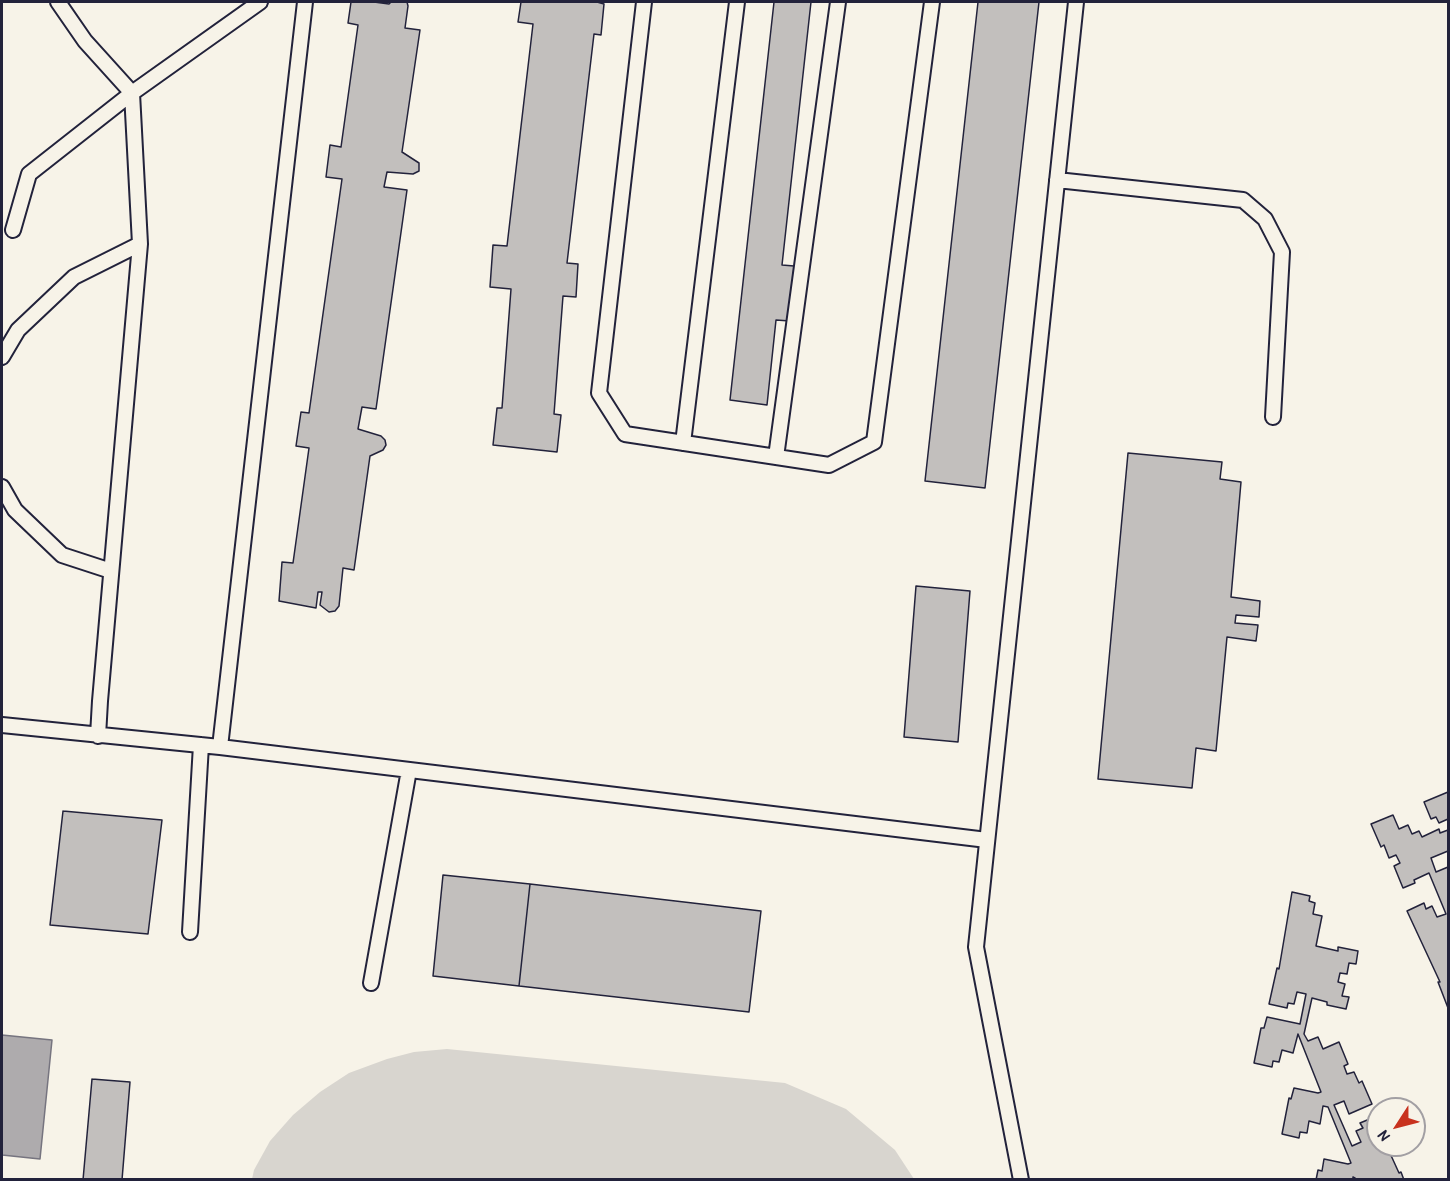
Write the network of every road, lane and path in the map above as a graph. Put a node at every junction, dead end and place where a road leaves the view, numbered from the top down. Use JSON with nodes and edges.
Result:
{"nodes":[{"id":1,"x":58,"y":2,"type":"edge"},
{"id":2,"x":260,"y":2,"type":"edge"},
{"id":3,"x":305,"y":2,"type":"edge"},
{"id":4,"x":644,"y":2,"type":"edge"},
{"id":5,"x":737,"y":2,"type":"edge"},
{"id":6,"x":838,"y":2,"type":"edge"},
{"id":7,"x":932,"y":2,"type":"edge"},
{"id":8,"x":1076,"y":2,"type":"edge"},
{"id":9,"x":132,"y":93,"type":"junction"},
{"id":10,"x":1057,"y":180,"type":"junction"},
{"id":11,"x":13,"y":230,"type":"dead end"},
{"id":12,"x":140,"y":244,"type":"junction"},
{"id":13,"x":2,"y":357,"type":"edge"},
{"id":14,"x":1273,"y":417,"type":"dead end"},
{"id":15,"x":683,"y":443,"type":"junction"},
{"id":16,"x":776,"y":457,"type":"junction"},
{"id":17,"x":2,"y":487,"type":"edge"},
{"id":18,"x":111,"y":572,"type":"junction"},
{"id":19,"x":2,"y":725,"type":"edge"},
{"id":20,"x":98,"y":736,"type":"junction"},
{"id":21,"x":201,"y":745,"type":"junction"},
{"id":22,"x":219,"y":747,"type":"junction"},
{"id":23,"x":410,"y":770,"type":"junction"},
{"id":24,"x":987,"y":840,"type":"junction"},
{"id":25,"x":190,"y":932,"type":"dead end"},
{"id":26,"x":371,"y":983,"type":"dead end"},
{"id":27,"x":1021,"y":1179,"type":"edge"}],
"edges":[{"from":1,"to":9,"type":"lane"},
{"from":2,"to":9,"type":"lane"},
{"from":3,"to":22,"type":"lane"},
{"from":4,"to":15,"type":"lane"},
{"from":5,"to":15,"type":"lane"},
{"from":6,"to":16,"type":"lane"},
{"from":7,"to":16,"type":"lane"},
{"from":8,"to":10,"type":"lane"},
{"from":9,"to":11,"type":"lane"},
{"from":9,"to":12,"type":"lane"},
{"from":10,"to":14,"type":"lane"},
{"from":10,"to":24,"type":"lane"},
{"from":12,"to":13,"type":"lane"},
{"from":12,"to":18,"type":"lane"},
{"from":15,"to":16,"type":"lane"},
{"from":17,"to":18,"type":"lane"},
{"from":18,"to":20,"type":"lane"},
{"from":19,"to":20,"type":"lane"},
{"from":20,"to":21,"type":"lane"},
{"from":21,"to":22,"type":"lane"},
{"from":21,"to":25,"type":"lane"},
{"from":22,"to":23,"type":"lane"},
{"from":23,"to":24,"type":"lane"},
{"from":23,"to":26,"type":"lane"},
{"from":24,"to":27,"type":"lane"}]}
